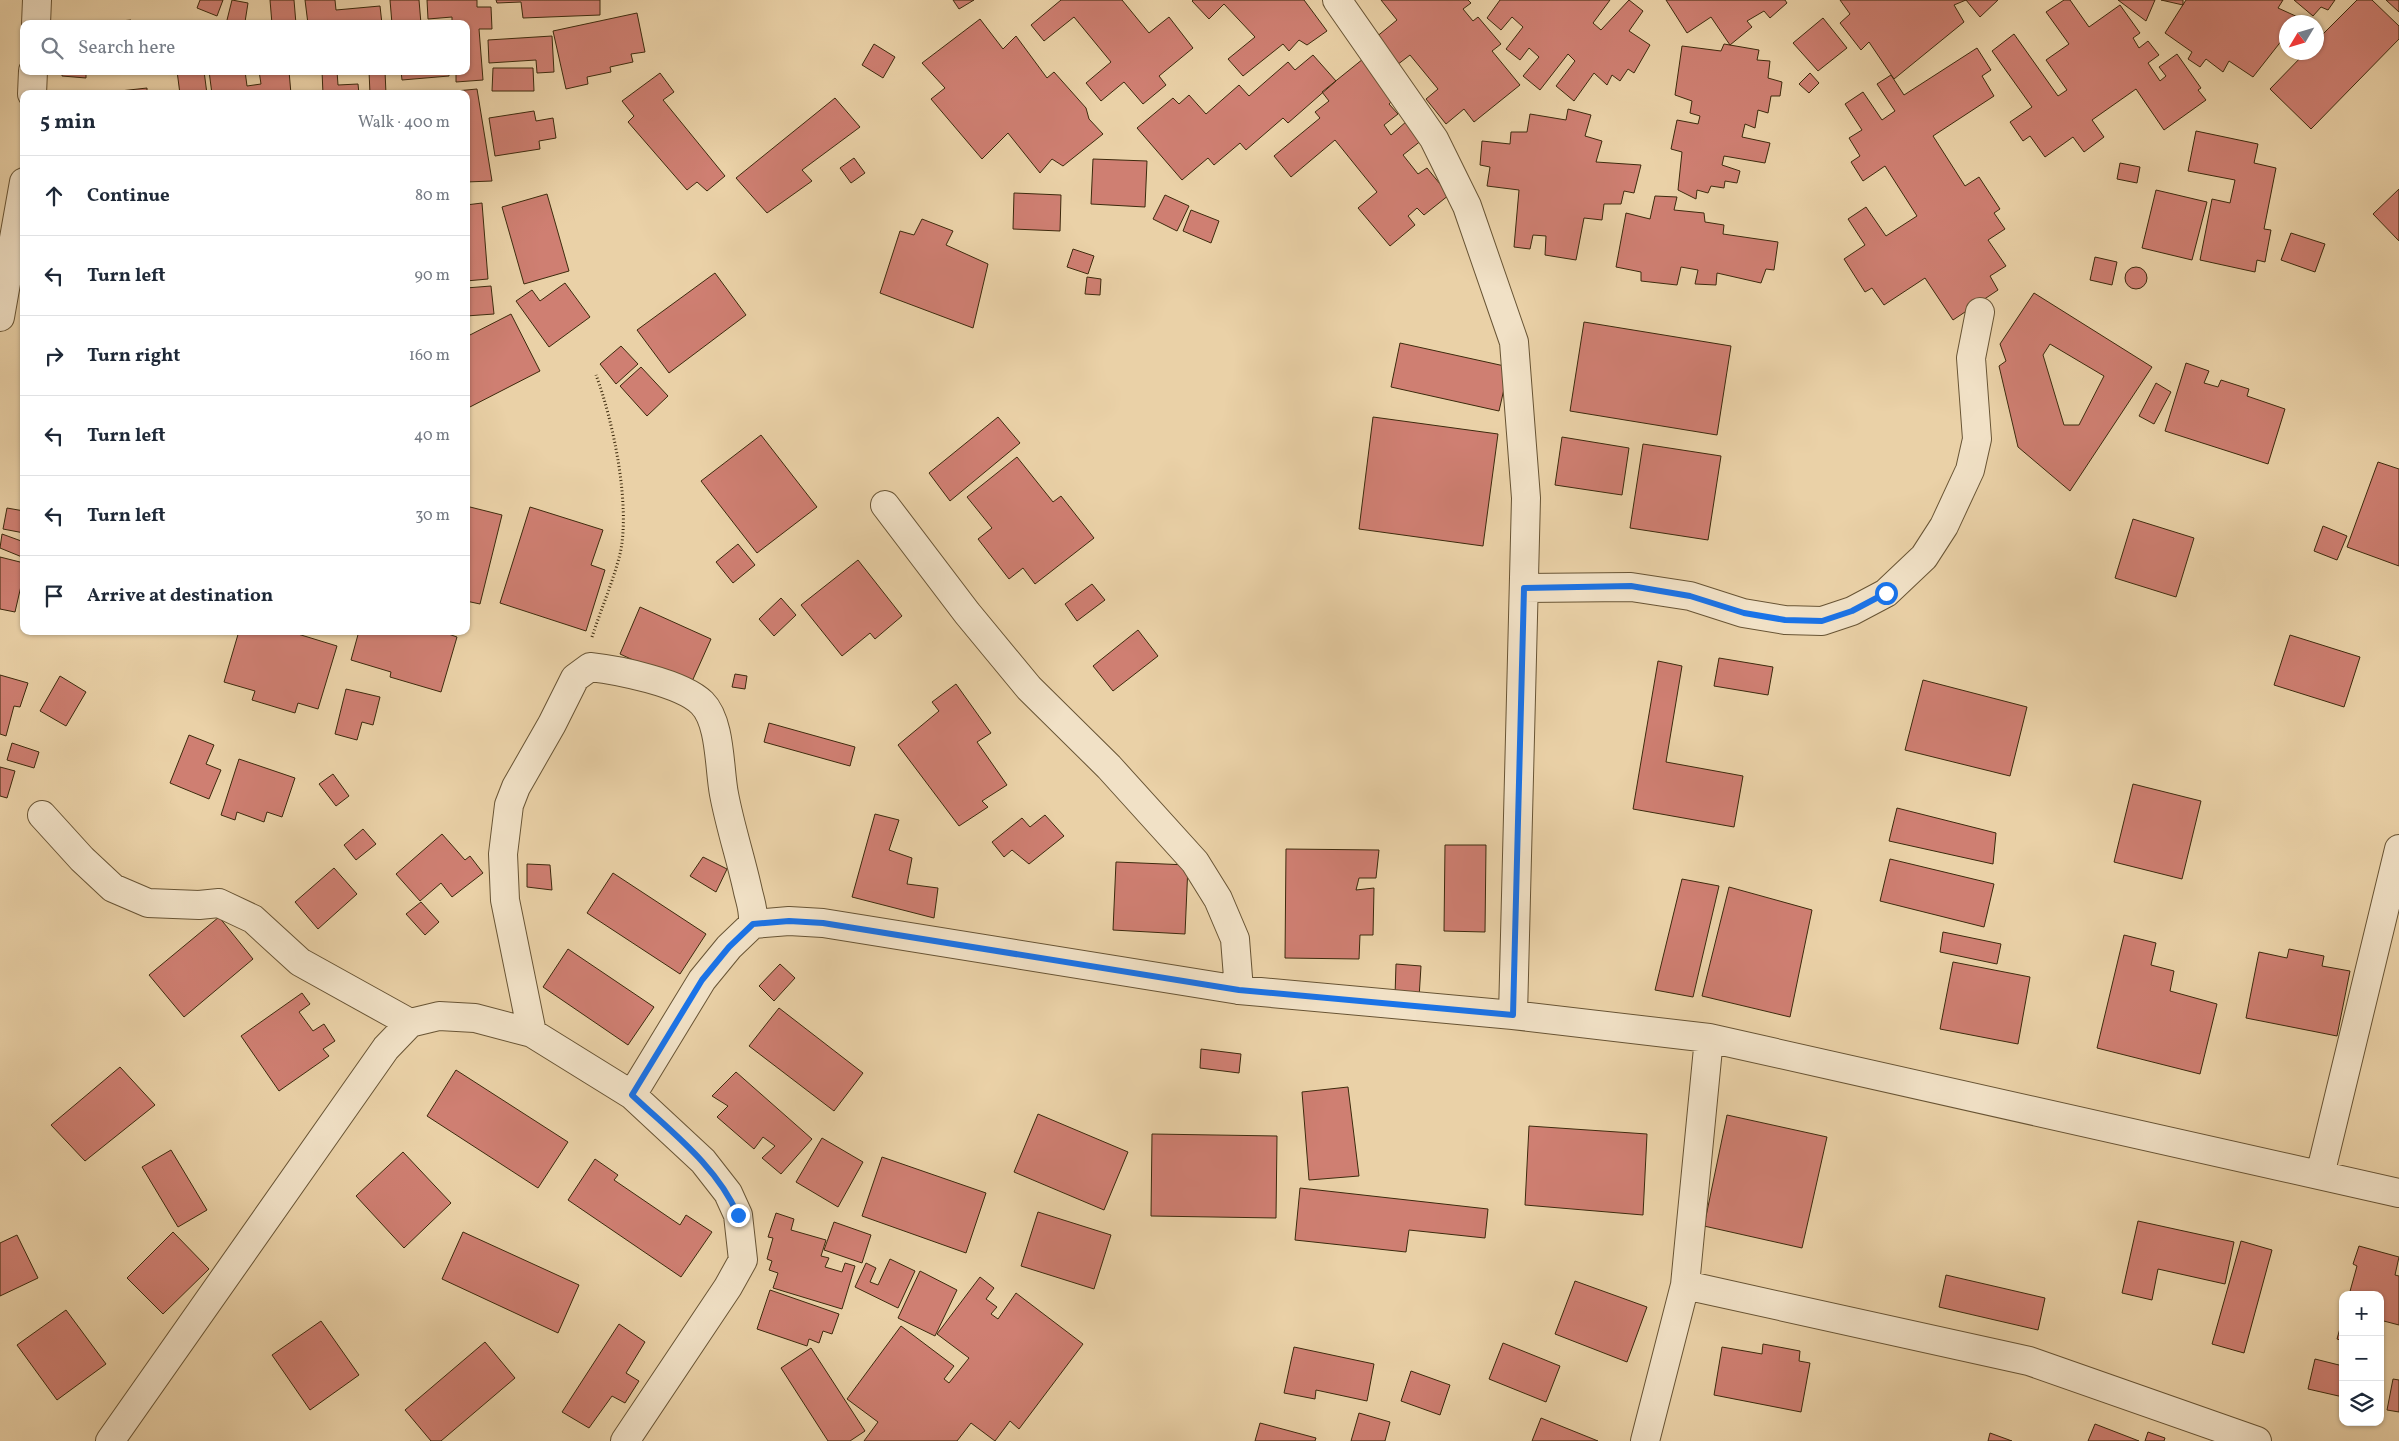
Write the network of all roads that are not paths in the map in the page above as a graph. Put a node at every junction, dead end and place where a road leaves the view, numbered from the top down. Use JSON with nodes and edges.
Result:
{"nodes":[{"id":1,"x":37,"y":0,"type":"edge"},
{"id":2,"x":1337,"y":0,"type":"edge"},
{"id":3,"x":36,"y":20,"type":"edge"},
{"id":4,"x":33,"y":75,"type":"edge"},
{"id":5,"x":32,"y":90,"type":"edge"},
{"id":6,"x":20,"y":204,"type":"edge"},
{"id":7,"x":1980,"y":312,"type":"dead end"},
{"id":8,"x":0,"y":317,"type":"edge"},
{"id":9,"x":885,"y":504,"type":"dead end"},
{"id":10,"x":1524,"y":588,"type":"junction"},
{"id":11,"x":42,"y":815,"type":"dead end"},
{"id":12,"x":2399,"y":849,"type":"edge"},
{"id":13,"x":753,"y":924,"type":"junction"},
{"id":14,"x":1239,"y":990,"type":"junction"},
{"id":15,"x":1513,"y":1015,"type":"junction"},
{"id":16,"x":410,"y":1023,"type":"junction"},
{"id":17,"x":532,"y":1033,"type":"junction"},
{"id":18,"x":1708,"y":1038,"type":"junction"},
{"id":19,"x":632,"y":1095,"type":"junction"},
{"id":20,"x":2320,"y":1175,"type":"junction"},
{"id":21,"x":2399,"y":1193,"type":"edge"},
{"id":22,"x":1685,"y":1286,"type":"junction"},
{"id":23,"x":110,"y":1441,"type":"edge"},
{"id":24,"x":624,"y":1441,"type":"edge"},
{"id":25,"x":1645,"y":1441,"type":"edge"},
{"id":26,"x":2256,"y":1441,"type":"edge"}],
"edges":[{"from":1,"to":3,"type":"street"},
{"from":2,"to":10,"type":"street"},
{"from":4,"to":5,"type":"street"},
{"from":6,"to":8,"type":"street"},
{"from":7,"to":10,"type":"street"},
{"from":9,"to":14,"type":"street"},
{"from":10,"to":15,"type":"street"},
{"from":11,"to":16,"type":"street"},
{"from":12,"to":20,"type":"street"},
{"from":13,"to":14,"type":"street"},
{"from":13,"to":17,"type":"street"},
{"from":13,"to":19,"type":"street"},
{"from":14,"to":15,"type":"street"},
{"from":15,"to":18,"type":"street"},
{"from":16,"to":17,"type":"street"},
{"from":16,"to":23,"type":"street"},
{"from":17,"to":19,"type":"street"},
{"from":18,"to":20,"type":"street"},
{"from":18,"to":22,"type":"street"},
{"from":19,"to":24,"type":"street"},
{"from":20,"to":21,"type":"street"},
{"from":22,"to":25,"type":"street"},
{"from":22,"to":26,"type":"street"}]}
